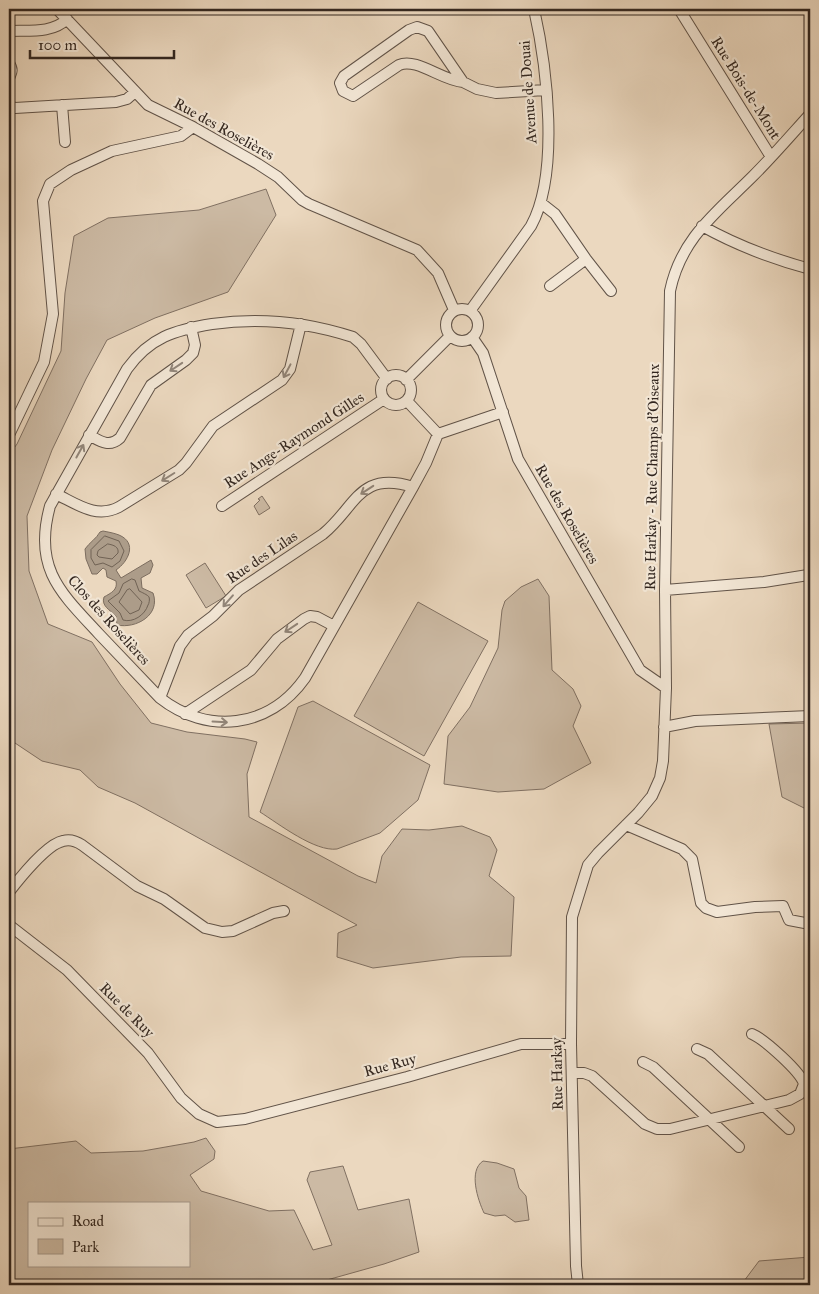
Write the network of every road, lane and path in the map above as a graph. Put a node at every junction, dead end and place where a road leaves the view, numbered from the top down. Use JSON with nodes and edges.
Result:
{"nodes":[{"id":1,"x":57,"y":9,"type":"edge"},
{"id":2,"x":534,"y":9,"type":"edge"},
{"id":3,"x":679,"y":9,"type":"edge"},
{"id":4,"x":67,"y":19,"type":"junction"},
{"id":5,"x":9,"y":31,"type":"edge"},
{"id":6,"x":9,"y":63,"type":"edge"},
{"id":7,"x":9,"y":78,"type":"edge"},
{"id":8,"x":463,"y":82,"type":"junction"},
{"id":9,"x":546,"y":90,"type":"junction"},
{"id":10,"x":135,"y":92,"type":"junction"},
{"id":11,"x":62,"y":105,"type":"junction"},
{"id":12,"x":9,"y":106,"type":"edge"},
{"id":13,"x":810,"y":114,"type":"edge"},
{"id":14,"x":193,"y":127,"type":"junction"},
{"id":15,"x":64,"y":142,"type":"dead end"},
{"id":16,"x":771,"y":157,"type":"junction"},
{"id":17,"x":541,"y":203,"type":"junction"},
{"id":18,"x":702,"y":226,"type":"junction"},
{"id":19,"x":586,"y":259,"type":"junction"},
{"id":20,"x":810,"y":269,"type":"edge"},
{"id":21,"x":550,"y":286,"type":"dead end"},
{"id":22,"x":611,"y":291,"type":"dead end"},
{"id":23,"x":454,"y":310,"type":"junction"},
{"id":24,"x":470,"y":311,"type":"junction"},
{"id":25,"x":301,"y":324,"type":"junction"},
{"id":26,"x":191,"y":327,"type":"junction"},
{"id":27,"x":450,"y":336,"type":"junction"},
{"id":28,"x":472,"y":337,"type":"junction"},
{"id":29,"x":387,"y":379,"type":"junction"},
{"id":30,"x":406,"y":380,"type":"junction"},
{"id":31,"x":384,"y":399,"type":"junction"},
{"id":32,"x":407,"y":401,"type":"junction"},
{"id":33,"x":503,"y":412,"type":"junction"},
{"id":34,"x":438,"y":434,"type":"junction"},
{"id":35,"x":9,"y":435,"type":"edge"},
{"id":36,"x":89,"y":435,"type":"junction"},
{"id":37,"x":413,"y":487,"type":"junction"},
{"id":38,"x":56,"y":494,"type":"junction"},
{"id":39,"x":222,"y":506,"type":"dead end"},
{"id":40,"x":810,"y":571,"type":"edge"},
{"id":41,"x":665,"y":590,"type":"junction"},
{"id":42,"x":334,"y":626,"type":"junction"},
{"id":43,"x":666,"y":688,"type":"junction"},
{"id":44,"x":160,"y":698,"type":"junction"},
{"id":45,"x":185,"y":714,"type":"junction"},
{"id":46,"x":810,"y":716,"type":"edge"},
{"id":47,"x":664,"y":727,"type":"junction"},
{"id":48,"x":626,"y":825,"type":"junction"},
{"id":49,"x":588,"y":865,"type":"joint"},
{"id":50,"x":9,"y":892,"type":"edge"},
{"id":51,"x":284,"y":911,"type":"dead end"},
{"id":52,"x":810,"y":924,"type":"edge"},
{"id":53,"x":9,"y":925,"type":"edge"},
{"id":54,"x":752,"y":1034,"type":"dead end"},
{"id":55,"x":571,"y":1044,"type":"junction"},
{"id":56,"x":697,"y":1049,"type":"dead end"},
{"id":57,"x":643,"y":1062,"type":"dead end"},
{"id":58,"x":572,"y":1073,"type":"junction"},
{"id":59,"x":763,"y":1106,"type":"junction"},
{"id":60,"x":709,"y":1120,"type":"junction"},
{"id":61,"x":217,"y":1122,"type":"joint"},
{"id":62,"x":789,"y":1129,"type":"dead end"},
{"id":63,"x":739,"y":1146,"type":"dead end"},
{"id":64,"x":578,"y":1285,"type":"edge"}],
"edges":[{"from":1,"to":4,"type":"street","name":"Rue des Roselières"},
{"from":2,"to":9,"type":"street","name":"Avenue de Douai"},
{"from":3,"to":16,"type":"street","name":"Rue Bois-de-Mont"},
{"from":4,"to":5,"type":"street"},
{"from":4,"to":10,"type":"street","name":"Rue des Roselières"},
{"from":6,"to":7,"type":"street"},
{"from":8,"to":8,"type":"street"},
{"from":8,"to":9,"type":"street"},
{"from":9,"to":17,"type":"street","name":"Avenue de Douai"},
{"from":10,"to":11,"type":"street"},
{"from":10,"to":14,"type":"street","name":"Rue des Roselières"},
{"from":11,"to":12,"type":"street"},
{"from":11,"to":15,"type":"street"},
{"from":13,"to":16,"type":"street","name":"Rue Harkay - Rue Champs d'Oiseaux"},
{"from":14,"to":23,"type":"street","name":"Rue des Roselières"},
{"from":14,"to":35,"type":"street"},
{"from":16,"to":18,"type":"street","name":"Rue Harkay - Rue Champs d'Oiseaux"},
{"from":17,"to":19,"type":"street"},
{"from":17,"to":24,"type":"street","name":"Avenue de Douai"},
{"from":18,"to":20,"type":"street"},
{"from":18,"to":41,"type":"street","name":"Rue Harkay - Rue Champs d'Oiseaux"},
{"from":19,"to":21,"type":"street"},
{"from":19,"to":22,"type":"street"},
{"from":23,"to":24,"type":"street"},
{"from":23,"to":27,"type":"street"},
{"from":24,"to":28,"type":"street"},
{"from":25,"to":26,"type":"street","name":"Clos des Roselières"},
{"from":25,"to":29,"type":"street","name":"Clos des Roselières"},
{"from":25,"to":38,"type":"street","one_way":true},
{"from":26,"to":36,"type":"street","name":"Clos des Roselières"},
{"from":26,"to":36,"type":"street","one_way":true},
{"from":27,"to":28,"type":"street"},
{"from":27,"to":30,"type":"street"},
{"from":28,"to":33,"type":"street","name":"Rue des Roselières"},
{"from":29,"to":30,"type":"street"},
{"from":29,"to":31,"type":"street"},
{"from":30,"to":32,"type":"street"},
{"from":31,"to":32,"type":"street"},
{"from":31,"to":39,"type":"street","name":"Rue Ange-Raymond Gilles"},
{"from":32,"to":34,"type":"street"},
{"from":33,"to":34,"type":"street"},
{"from":33,"to":43,"type":"street","name":"Rue des Roselières"},
{"from":34,"to":37,"type":"street","name":"Clos des Roselières"},
{"from":38,"to":36,"type":"street","name":"Clos des Roselières","one_way":true},
{"from":37,"to":42,"type":"street","name":"Clos des Roselières"},
{"from":37,"to":44,"type":"street","name":"Rue des Lilas","one_way":true},
{"from":38,"to":44,"type":"street","name":"Clos des Roselières"},
{"from":40,"to":41,"type":"street"},
{"from":41,"to":43,"type":"street","name":"Rue Harkay - Rue Champs d'Oiseaux"},
{"from":42,"to":45,"type":"street","one_way":true},
{"from":45,"to":42,"type":"street","name":"Clos des Roselières","one_way":true},
{"from":43,"to":47,"type":"street","name":"Rue Harkay - Rue Champs d'Oiseaux"},
{"from":44,"to":45,"type":"street","name":"Clos des Roselières"},
{"from":46,"to":47,"type":"street"},
{"from":47,"to":48,"type":"street","name":"Rue Harkay - Rue Champs d'Oiseaux"},
{"from":48,"to":49,"type":"street","name":"Rue Harkay - Rue Champs d'Oiseaux"},
{"from":48,"to":52,"type":"street"},
{"from":49,"to":55,"type":"street","name":"Rue Harkay"},
{"from":50,"to":51,"type":"street"},
{"from":53,"to":61,"type":"street","name":"Rue de Ruy"},
{"from":54,"to":59,"type":"street"},
{"from":55,"to":58,"type":"street","name":"Rue Harkay"},
{"from":55,"to":61,"type":"street","name":"Rue Ruy"},
{"from":56,"to":59,"type":"street"},
{"from":57,"to":60,"type":"street"},
{"from":58,"to":60,"type":"street"},
{"from":58,"to":64,"type":"street","name":"Rue Harkay"},
{"from":59,"to":60,"type":"street"},
{"from":59,"to":62,"type":"street"},
{"from":60,"to":63,"type":"street"}]}
